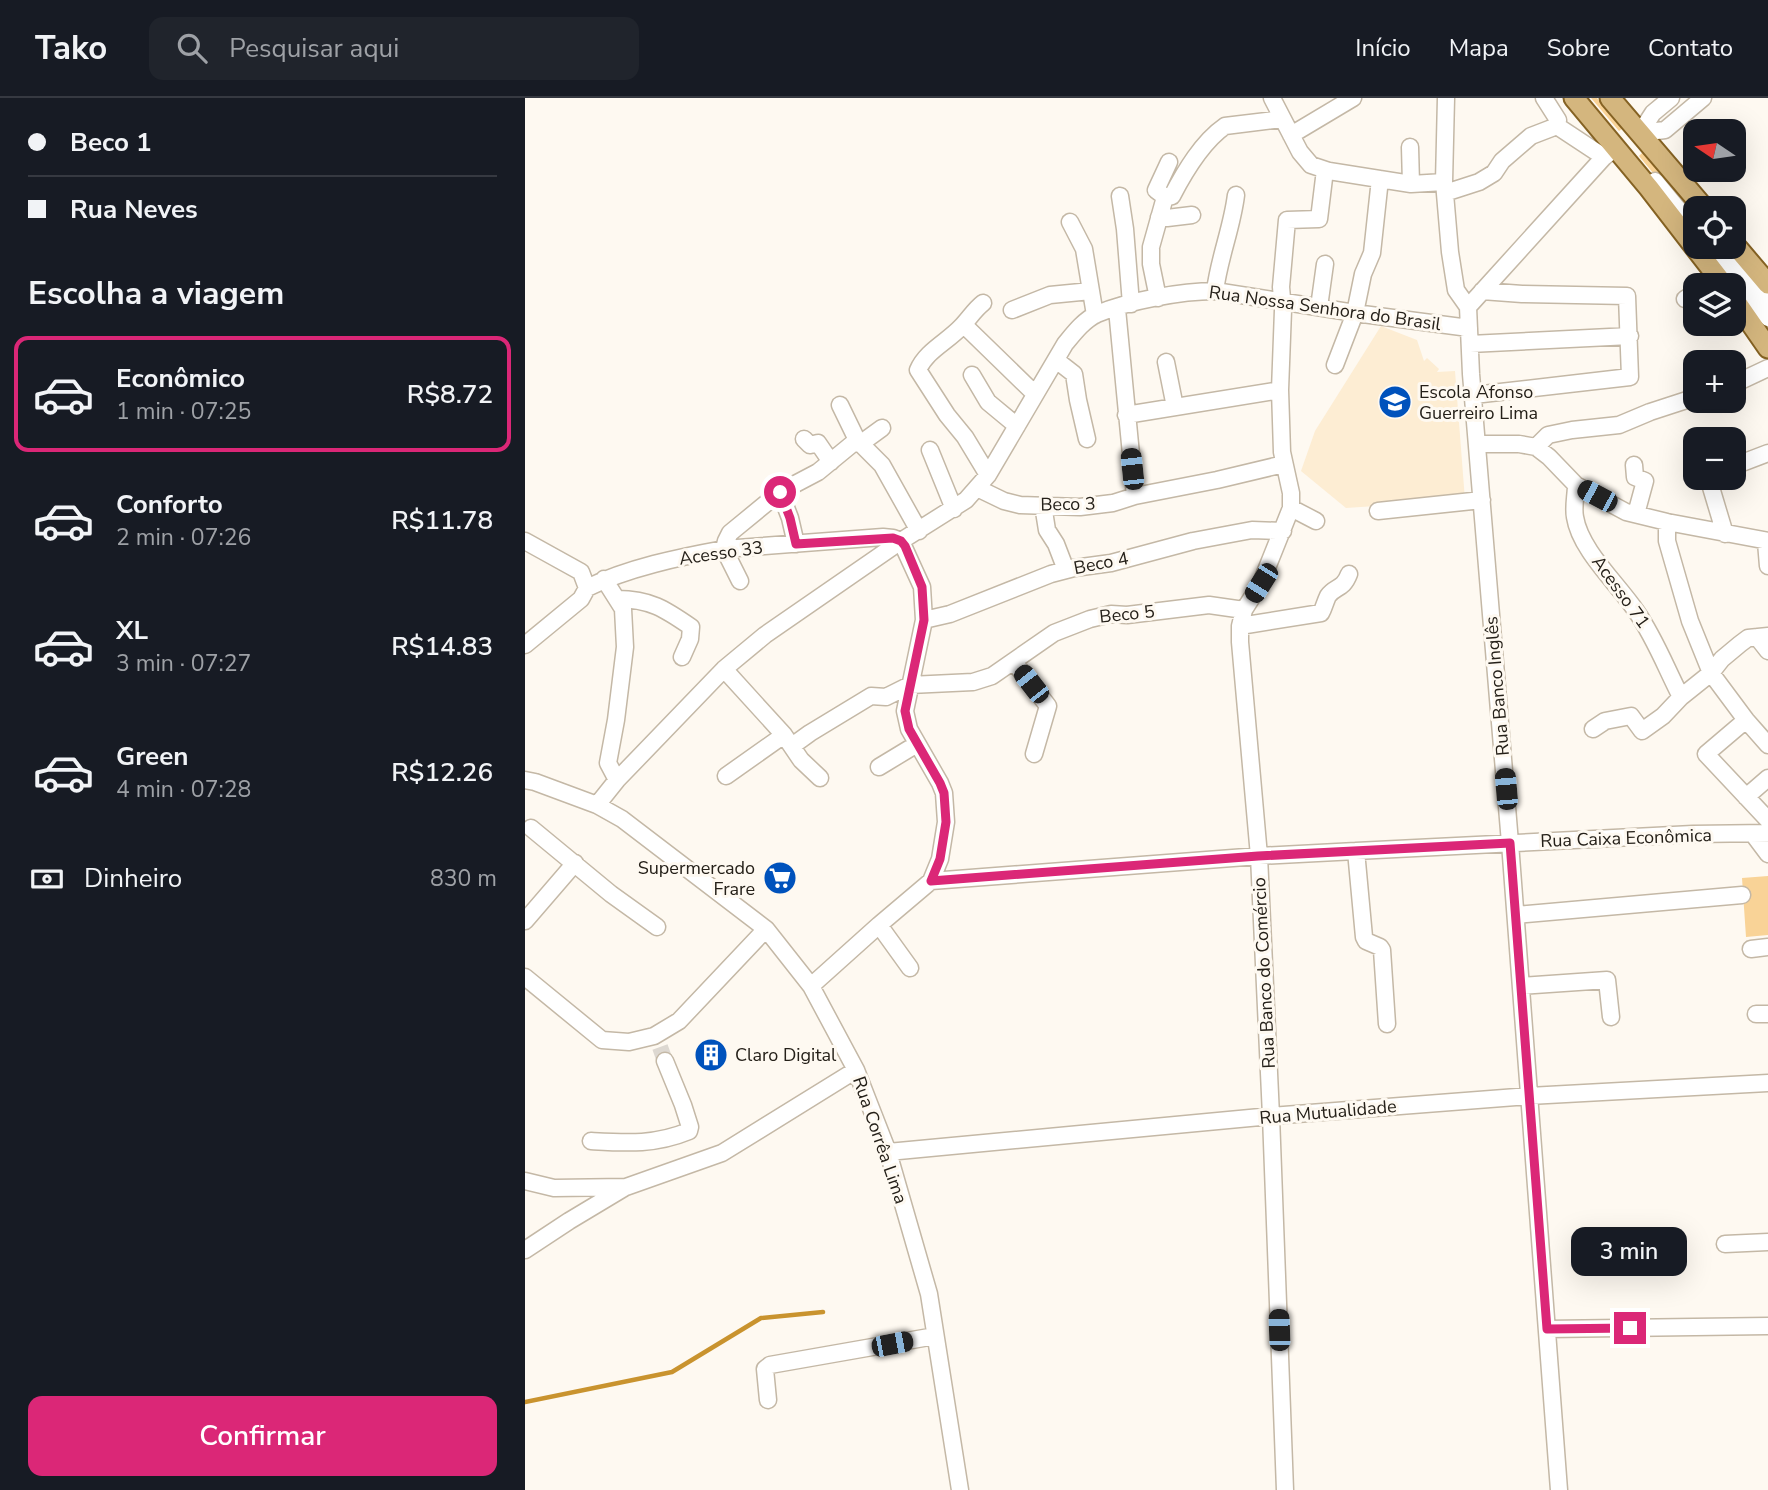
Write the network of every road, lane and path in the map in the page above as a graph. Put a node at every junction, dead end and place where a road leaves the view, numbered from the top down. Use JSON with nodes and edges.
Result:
{"nodes":[{"id":1,"x":1272,"y":98,"type":"edge"},
{"id":2,"x":1353,"y":98,"type":"edge"},
{"id":3,"x":1446,"y":98,"type":"edge"},
{"id":4,"x":1544,"y":98,"type":"edge"},
{"id":5,"x":1574,"y":98,"type":"edge"},
{"id":6,"x":1586,"y":98,"type":"edge"},
{"id":7,"x":1601,"y":98,"type":"edge"},
{"id":8,"x":1611,"y":98,"type":"edge"},
{"id":9,"x":1671,"y":98,"type":"edge"},
{"id":10,"x":1703,"y":98,"type":"edge"},
{"id":11,"x":1282,"y":119,"type":"junction"},
{"id":12,"x":1557,"y":126,"type":"junction"},
{"id":13,"x":1291,"y":135,"type":"junction"},
{"id":14,"x":1624,"y":144,"type":"junction"},
{"id":15,"x":1410,"y":147,"type":"dead end"},
{"id":16,"x":1169,"y":162,"type":"dead end"},
{"id":17,"x":1325,"y":170,"type":"junction"},
{"id":18,"x":1380,"y":179,"type":"junction"},
{"id":19,"x":1411,"y":184,"type":"junction"},
{"id":20,"x":1445,"y":187,"type":"junction"},
{"id":21,"x":1236,"y":195,"type":"dead end"},
{"id":22,"x":1120,"y":196,"type":"dead end"},
{"id":23,"x":1690,"y":196,"type":"edge"},
{"id":24,"x":1165,"y":197,"type":"junction"},
{"id":25,"x":1683,"y":200,"type":"edge"},
{"id":26,"x":1683,"y":214,"type":"edge"},
{"id":27,"x":1192,"y":215,"type":"dead end"},
{"id":28,"x":1159,"y":217,"type":"junction"},
{"id":29,"x":1070,"y":222,"type":"dead end"},
{"id":30,"x":1746,"y":258,"type":"edge"},
{"id":31,"x":1719,"y":259,"type":"edge"},
{"id":32,"x":1734,"y":259,"type":"edge"},
{"id":33,"x":1325,"y":264,"type":"dead end"},
{"id":34,"x":1709,"y":273,"type":"edge"},
{"id":35,"x":1768,"y":284,"type":"edge"},
{"id":36,"x":1215,"y":290,"type":"junction"},
{"id":37,"x":1482,"y":290,"type":"junction"},
{"id":38,"x":1091,"y":291,"type":"junction"},
{"id":39,"x":1158,"y":298,"type":"junction"},
{"id":40,"x":1768,"y":300,"type":"edge"},
{"id":41,"x":1282,"y":302,"type":"junction"},
{"id":42,"x":983,"y":303,"type":"dead end"},
{"id":43,"x":1124,"y":306,"type":"junction"},
{"id":44,"x":1319,"y":307,"type":"junction"},
{"id":45,"x":1468,"y":307,"type":"junction"},
{"id":46,"x":1012,"y":310,"type":"dead end"},
{"id":47,"x":1355,"y":313,"type":"junction"},
{"id":48,"x":1095,"y":315,"type":"junction"},
{"id":49,"x":1746,"y":316,"type":"edge"},
{"id":50,"x":1768,"y":318,"type":"edge"},
{"id":51,"x":964,"y":325,"type":"junction"},
{"id":52,"x":1470,"y":336,"type":"junction"},
{"id":53,"x":1630,"y":336,"type":"junction"},
{"id":54,"x":1768,"y":348,"type":"edge"},
{"id":55,"x":1056,"y":360,"type":"junction"},
{"id":56,"x":1167,"y":362,"type":"dead end"},
{"id":57,"x":1335,"y":365,"type":"dead end"},
{"id":58,"x":1768,"y":368,"type":"edge"},
{"id":59,"x":972,"y":376,"type":"dead end"},
{"id":60,"x":1746,"y":378,"type":"edge"},
{"id":61,"x":1280,"y":390,"type":"junction"},
{"id":62,"x":1035,"y":394,"type":"junction"},
{"id":63,"x":1474,"y":395,"type":"junction"},
{"id":64,"x":1683,"y":401,"type":"edge"},
{"id":65,"x":840,"y":405,"type":"dead end"},
{"id":66,"x":1174,"y":407,"type":"junction"},
{"id":67,"x":1126,"y":415,"type":"junction"},
{"id":68,"x":1017,"y":426,"type":"junction"},
{"id":69,"x":882,"y":428,"type":"dead end"},
{"id":70,"x":804,"y":439,"type":"dead end"},
{"id":71,"x":1087,"y":439,"type":"dead end"},
{"id":72,"x":858,"y":442,"type":"junction"},
{"id":73,"x":1478,"y":444,"type":"junction"},
{"id":74,"x":1536,"y":447,"type":"junction"},
{"id":75,"x":930,"y":450,"type":"dead end"},
{"id":76,"x":1768,"y":453,"type":"edge"},
{"id":77,"x":831,"y":461,"type":"junction"},
{"id":78,"x":1746,"y":461,"type":"edge"},
{"id":79,"x":1284,"y":464,"type":"junction"},
{"id":80,"x":1634,"y":465,"type":"dead end"},
{"id":81,"x":988,"y":475,"type":"junction"},
{"id":82,"x":1576,"y":485,"type":"junction"},
{"id":83,"x":977,"y":488,"type":"junction"},
{"id":84,"x":1712,"y":490,"type":"edge"},
{"id":85,"x":780,"y":492,"type":"junction"},
{"id":86,"x":1135,"y":496,"type":"junction"},
{"id":87,"x":1482,"y":500,"type":"junction"},
{"id":88,"x":1043,"y":505,"type":"junction"},
{"id":89,"x":1291,"y":508,"type":"junction"},
{"id":90,"x":954,"y":509,"type":"junction"},
{"id":91,"x":1378,"y":510,"type":"dead end"},
{"id":92,"x":1636,"y":514,"type":"junction"},
{"id":93,"x":1316,"y":521,"type":"dead end"},
{"id":94,"x":1667,"y":522,"type":"junction"},
{"id":95,"x":919,"y":531,"type":"junction"},
{"id":96,"x":1283,"y":531,"type":"junction"},
{"id":97,"x":1725,"y":534,"type":"junction"},
{"id":98,"x":525,"y":541,"type":"edge"},
{"id":99,"x":901,"y":541,"type":"junction"},
{"id":100,"x":1767,"y":542,"type":"edge"},
{"id":101,"x":796,"y":544,"type":"junction"},
{"id":102,"x":724,"y":550,"type":"junction"},
{"id":103,"x":1768,"y":566,"type":"edge"},
{"id":104,"x":1066,"y":570,"type":"junction"},
{"id":105,"x":1349,"y":574,"type":"dead end"},
{"id":106,"x":604,"y":579,"type":"junction"},
{"id":107,"x":740,"y":581,"type":"dead end"},
{"id":108,"x":587,"y":588,"type":"junction"},
{"id":109,"x":617,"y":598,"type":"junction"},
{"id":110,"x":1244,"y":610,"type":"junction"},
{"id":111,"x":924,"y":620,"type":"junction"},
{"id":112,"x":1240,"y":626,"type":"junction"},
{"id":113,"x":1762,"y":637,"type":"edge"},
{"id":114,"x":525,"y":645,"type":"edge"},
{"id":115,"x":1768,"y":651,"type":"edge"},
{"id":116,"x":681,"y":657,"type":"dead end"},
{"id":117,"x":1014,"y":662,"type":"junction"},
{"id":118,"x":724,"y":669,"type":"junction"},
{"id":119,"x":1711,"y":673,"type":"junction"},
{"id":120,"x":910,"y":685,"type":"junction"},
{"id":121,"x":1681,"y":697,"type":"junction"},
{"id":122,"x":1747,"y":720,"type":"junction"},
{"id":123,"x":1593,"y":729,"type":"dead end"},
{"id":124,"x":788,"y":741,"type":"junction"},
{"id":125,"x":917,"y":744,"type":"junction"},
{"id":126,"x":1768,"y":744,"type":"edge"},
{"id":127,"x":1034,"y":754,"type":"dead end"},
{"id":128,"x":879,"y":767,"type":"dead end"},
{"id":129,"x":726,"y":776,"type":"dead end"},
{"id":130,"x":820,"y":778,"type":"dead end"},
{"id":131,"x":1768,"y":778,"type":"edge"},
{"id":132,"x":525,"y":780,"type":"edge"},
{"id":133,"x":617,"y":780,"type":"junction"},
{"id":134,"x":1746,"y":797,"type":"junction"},
{"id":135,"x":597,"y":805,"type":"junction"},
{"id":136,"x":1768,"y":820,"type":"edge"},
{"id":137,"x":531,"y":828,"type":"dead end"},
{"id":138,"x":1760,"y":834,"type":"edge"},
{"id":139,"x":1510,"y":843,"type":"junction"},
{"id":140,"x":1356,"y":851,"type":"junction"},
{"id":141,"x":1768,"y":854,"type":"edge"},
{"id":142,"x":1258,"y":856,"type":"junction"},
{"id":143,"x":575,"y":863,"type":"junction"},
{"id":144,"x":931,"y":881,"type":"junction"},
{"id":145,"x":1742,"y":895,"type":"dead end"},
{"id":146,"x":1516,"y":915,"type":"junction"},
{"id":147,"x":525,"y":921,"type":"edge"},
{"id":148,"x":879,"y":925,"type":"junction"},
{"id":149,"x":657,"y":926,"type":"dead end"},
{"id":150,"x":766,"y":929,"type":"junction"},
{"id":151,"x":1768,"y":947,"type":"edge"},
{"id":152,"x":1751,"y":949,"type":"dead end"},
{"id":153,"x":910,"y":968,"type":"dead end"},
{"id":154,"x":525,"y":978,"type":"edge"},
{"id":155,"x":811,"y":986,"type":"junction"},
{"id":156,"x":1521,"y":986,"type":"junction"},
{"id":157,"x":1611,"y":1017,"type":"dead end"},
{"id":158,"x":1387,"y":1024,"type":"dead end"},
{"id":159,"x":660,"y":1048,"type":"junction"},
{"id":160,"x":856,"y":1070,"type":"junction"},
{"id":161,"x":1768,"y":1083,"type":"edge"},
{"id":162,"x":1529,"y":1096,"type":"junction"},
{"id":163,"x":1271,"y":1116,"type":"junction"},
{"id":164,"x":591,"y":1142,"type":"dead end"},
{"id":165,"x":888,"y":1152,"type":"junction"},
{"id":166,"x":525,"y":1181,"type":"edge"},
{"id":167,"x":626,"y":1187,"type":"junction"},
{"id":168,"x":1768,"y":1242,"type":"edge"},
{"id":169,"x":1724,"y":1244,"type":"dead end"},
{"id":170,"x":525,"y":1250,"type":"edge"},
{"id":171,"x":1768,"y":1326,"type":"edge"},
{"id":172,"x":1547,"y":1329,"type":"junction"},
{"id":173,"x":935,"y":1336,"type":"junction"},
{"id":174,"x":768,"y":1400,"type":"dead end"},
{"id":175,"x":960,"y":1490,"type":"edge"},
{"id":176,"x":1285,"y":1490,"type":"edge"},
{"id":177,"x":1559,"y":1490,"type":"edge"}],
"edges":[{"from":1,"to":11,"type":"street"},
{"from":2,"to":13,"type":"street"},
{"from":3,"to":20,"type":"street"},
{"from":4,"to":12,"type":"street"},
{"from":5,"to":14,"type":"main road"},
{"from":6,"to":14,"type":"street"},
{"from":7,"to":14,"type":"street"},
{"from":8,"to":14,"type":"main road"},
{"from":9,"to":14,"type":"street"},
{"from":10,"to":14,"type":"street"},
{"from":11,"to":13,"type":"street"},
{"from":11,"to":24,"type":"street"},
{"from":12,"to":14,"type":"street"},
{"from":12,"to":20,"type":"street"},
{"from":13,"to":17,"type":"street"},
{"from":14,"to":23,"type":"main road"},
{"from":14,"to":25,"type":"street"},
{"from":14,"to":26,"type":"street"},
{"from":14,"to":34,"type":"main road"},
{"from":14,"to":37,"type":"street"},
{"from":15,"to":19,"type":"street"},
{"from":16,"to":24,"type":"street"},
{"from":17,"to":18,"type":"street"},
{"from":17,"to":41,"type":"street","name":"Rua Banco do Comércio"},
{"from":18,"to":19,"type":"street"},
{"from":18,"to":47,"type":"street"},
{"from":19,"to":20,"type":"street"},
{"from":20,"to":45,"type":"street"},
{"from":21,"to":36,"type":"street"},
{"from":22,"to":43,"type":"street"},
{"from":24,"to":28,"type":"street"},
{"from":27,"to":28,"type":"street"},
{"from":28,"to":39,"type":"street"},
{"from":29,"to":38,"type":"street"},
{"from":30,"to":35,"type":"main road"},
{"from":31,"to":50,"type":"street"},
{"from":32,"to":40,"type":"street"},
{"from":33,"to":44,"type":"street"},
{"from":36,"to":39,"type":"street","name":"Rua Nossa Senhora do Brasil"},
{"from":36,"to":41,"type":"street","name":"Rua Nossa Senhora do Brasil"},
{"from":37,"to":45,"type":"street"},
{"from":37,"to":53,"type":"street"},
{"from":38,"to":46,"type":"street"},
{"from":38,"to":48,"type":"street"},
{"from":39,"to":43,"type":"street","name":"Rua Nossa Senhora do Brasil"},
{"from":41,"to":44,"type":"street","name":"Rua Nossa Senhora do Brasil"},
{"from":41,"to":61,"type":"street","name":"Rua Banco do Comércio"},
{"from":42,"to":51,"type":"street"},
{"from":43,"to":48,"type":"street","name":"Rua Nossa Senhora do Brasil"},
{"from":43,"to":67,"type":"street"},
{"from":44,"to":47,"type":"street","name":"Rua Nossa Senhora do Brasil"},
{"from":45,"to":52,"type":"street","name":"Rua Banco Inglês"},
{"from":47,"to":52,"type":"street","name":"Rua Nossa Senhora do Brasil"},
{"from":47,"to":57,"type":"street"},
{"from":48,"to":55,"type":"street","name":"Rua Nossa Senhora do Brasil"},
{"from":49,"to":54,"type":"main road"},
{"from":51,"to":62,"type":"street"},
{"from":51,"to":81,"type":"street"},
{"from":52,"to":53,"type":"street","name":"Rua Nossa Senhora do Brasil"},
{"from":52,"to":63,"type":"street","name":"Rua Banco Inglês"},
{"from":53,"to":63,"type":"street"},
{"from":55,"to":62,"type":"street","name":"Rua Nossa Senhora do Brasil"},
{"from":55,"to":71,"type":"street"},
{"from":56,"to":66,"type":"street"},
{"from":58,"to":60,"type":"street"},
{"from":59,"to":68,"type":"street"},
{"from":61,"to":66,"type":"street"},
{"from":61,"to":79,"type":"street","name":"Rua Banco do Comércio"},
{"from":62,"to":68,"type":"street","name":"Rua Nossa Senhora do Brasil"},
{"from":63,"to":73,"type":"street","name":"Rua Banco Inglês"},
{"from":64,"to":74,"type":"street"},
{"from":65,"to":72,"type":"street"},
{"from":66,"to":67,"type":"street"},
{"from":67,"to":86,"type":"street"},
{"from":68,"to":81,"type":"street","name":"Rua Nossa Senhora do Brasil"},
{"from":69,"to":72,"type":"street"},
{"from":70,"to":77,"type":"street"},
{"from":72,"to":77,"type":"street"},
{"from":72,"to":95,"type":"street"},
{"from":73,"to":74,"type":"street"},
{"from":73,"to":87,"type":"street","name":"Rua Banco Inglês"},
{"from":74,"to":82,"type":"street"},
{"from":75,"to":90,"type":"street"},
{"from":76,"to":78,"type":"street"},
{"from":77,"to":85,"type":"street"},
{"from":79,"to":86,"type":"street","name":"Beco 3"},
{"from":79,"to":89,"type":"street","name":"Rua Banco do Comércio"},
{"from":80,"to":92,"type":"street"},
{"from":81,"to":83,"type":"street","name":"Rua Nossa Senhora do Brasil"},
{"from":82,"to":92,"type":"street"},
{"from":82,"to":121,"type":"street","name":"Acesso 71"},
{"from":83,"to":88,"type":"street","name":"Beco 3"},
{"from":83,"to":90,"type":"street","name":"Rua Nossa Senhora do Brasil"},
{"from":84,"to":97,"type":"street"},
{"from":85,"to":101,"type":"street"},
{"from":85,"to":102,"type":"street"},
{"from":86,"to":88,"type":"street","name":"Beco 3"},
{"from":87,"to":91,"type":"street"},
{"from":87,"to":139,"type":"street","name":"Rua Banco Inglês"},
{"from":88,"to":104,"type":"street"},
{"from":89,"to":93,"type":"street"},
{"from":89,"to":96,"type":"street","name":"Rua Banco do Comércio"},
{"from":90,"to":95,"type":"street","name":"Rua Nossa Senhora do Brasil"},
{"from":92,"to":94,"type":"street"},
{"from":94,"to":97,"type":"street"},
{"from":94,"to":119,"type":"street"},
{"from":95,"to":99,"type":"street","name":"Rua Nossa Senhora do Brasil"},
{"from":96,"to":104,"type":"street","name":"Beco 4"},
{"from":96,"to":110,"type":"street","name":"Rua Banco do Comércio"},
{"from":97,"to":100,"type":"street"},
{"from":98,"to":108,"type":"street"},
{"from":99,"to":101,"type":"street","name":"Acesso 33"},
{"from":99,"to":111,"type":"street"},
{"from":99,"to":118,"type":"street","name":"Rua Nossa Senhora do Brasil"},
{"from":100,"to":103,"type":"street"},
{"from":101,"to":102,"type":"street","name":"Acesso 33"},
{"from":102,"to":106,"type":"street","name":"Acesso 33"},
{"from":102,"to":107,"type":"street"},
{"from":104,"to":111,"type":"street","name":"Beco 4"},
{"from":105,"to":112,"type":"street"},
{"from":106,"to":108,"type":"street","name":"Acesso 33"},
{"from":106,"to":109,"type":"street"},
{"from":108,"to":114,"type":"street"},
{"from":109,"to":116,"type":"street"},
{"from":109,"to":133,"type":"street"},
{"from":110,"to":112,"type":"street","name":"Rua Banco do Comércio"},
{"from":110,"to":117,"type":"street","name":"Beco 5"},
{"from":111,"to":120,"type":"street"},
{"from":112,"to":142,"type":"street","name":"Rua Banco do Comércio"},
{"from":113,"to":115,"type":"street"},
{"from":113,"to":119,"type":"street"},
{"from":117,"to":120,"type":"street","name":"Beco 5"},
{"from":117,"to":127,"type":"street"},
{"from":118,"to":124,"type":"street"},
{"from":118,"to":133,"type":"street","name":"Rua Nossa Senhora do Brasil"},
{"from":119,"to":121,"type":"street"},
{"from":119,"to":122,"type":"street"},
{"from":120,"to":124,"type":"street","name":"Beco 5"},
{"from":120,"to":125,"type":"street"},
{"from":121,"to":123,"type":"street"},
{"from":122,"to":126,"type":"street"},
{"from":122,"to":134,"type":"street"},
{"from":124,"to":129,"type":"street","name":"Beco 5"},
{"from":124,"to":130,"type":"street"},
{"from":125,"to":128,"type":"street"},
{"from":125,"to":144,"type":"street"},
{"from":131,"to":134,"type":"street"},
{"from":132,"to":135,"type":"street","name":"Rua Corrêa Lima"},
{"from":133,"to":135,"type":"street","name":"Rua Nossa Senhora do Brasil"},
{"from":134,"to":136,"type":"street"},
{"from":135,"to":150,"type":"street","name":"Rua Corrêa Lima"},
{"from":137,"to":143,"type":"street"},
{"from":138,"to":139,"type":"street","name":"Rua Caixa Econômica"},
{"from":138,"to":141,"type":"street"},
{"from":139,"to":140,"type":"street","name":"Rua Caixa Econômica"},
{"from":139,"to":146,"type":"street","name":"Rua Banco Inglês"},
{"from":140,"to":142,"type":"street","name":"Rua Caixa Econômica"},
{"from":140,"to":158,"type":"street"},
{"from":142,"to":144,"type":"street","name":"Rua Caixa Econômica"},
{"from":142,"to":163,"type":"street","name":"Rua Banco do Comércio"},
{"from":143,"to":147,"type":"street"},
{"from":143,"to":149,"type":"street"},
{"from":144,"to":148,"type":"street"},
{"from":145,"to":146,"type":"street"},
{"from":146,"to":156,"type":"street","name":"Rua Banco Inglês"},
{"from":148,"to":153,"type":"street"},
{"from":148,"to":155,"type":"street"},
{"from":150,"to":155,"type":"street","name":"Rua Corrêa Lima"},
{"from":150,"to":159,"type":"street"},
{"from":151,"to":152,"type":"street"},
{"from":154,"to":159,"type":"street"},
{"from":155,"to":160,"type":"street","name":"Rua Corrêa Lima"},
{"from":156,"to":157,"type":"street"},
{"from":156,"to":162,"type":"street","name":"Rua Banco Inglês"},
{"from":159,"to":164,"type":"street"},
{"from":160,"to":165,"type":"street","name":"Rua Corrêa Lima"},
{"from":160,"to":167,"type":"street"},
{"from":161,"to":162,"type":"street","name":"Rua Mutualidade"},
{"from":162,"to":163,"type":"street","name":"Rua Mutualidade"},
{"from":162,"to":172,"type":"street","name":"Rua Banco Inglês"},
{"from":163,"to":165,"type":"street","name":"Rua Mutualidade"},
{"from":163,"to":176,"type":"street","name":"Rua Banco do Comércio"},
{"from":165,"to":173,"type":"street","name":"Rua Corrêa Lima"},
{"from":166,"to":167,"type":"street"},
{"from":167,"to":170,"type":"street"},
{"from":168,"to":169,"type":"street"},
{"from":171,"to":172,"type":"street"},
{"from":172,"to":177,"type":"street","name":"Rua Banco Inglês"},
{"from":173,"to":174,"type":"street"},
{"from":173,"to":175,"type":"street","name":"Rua Corrêa Lima"}]}
